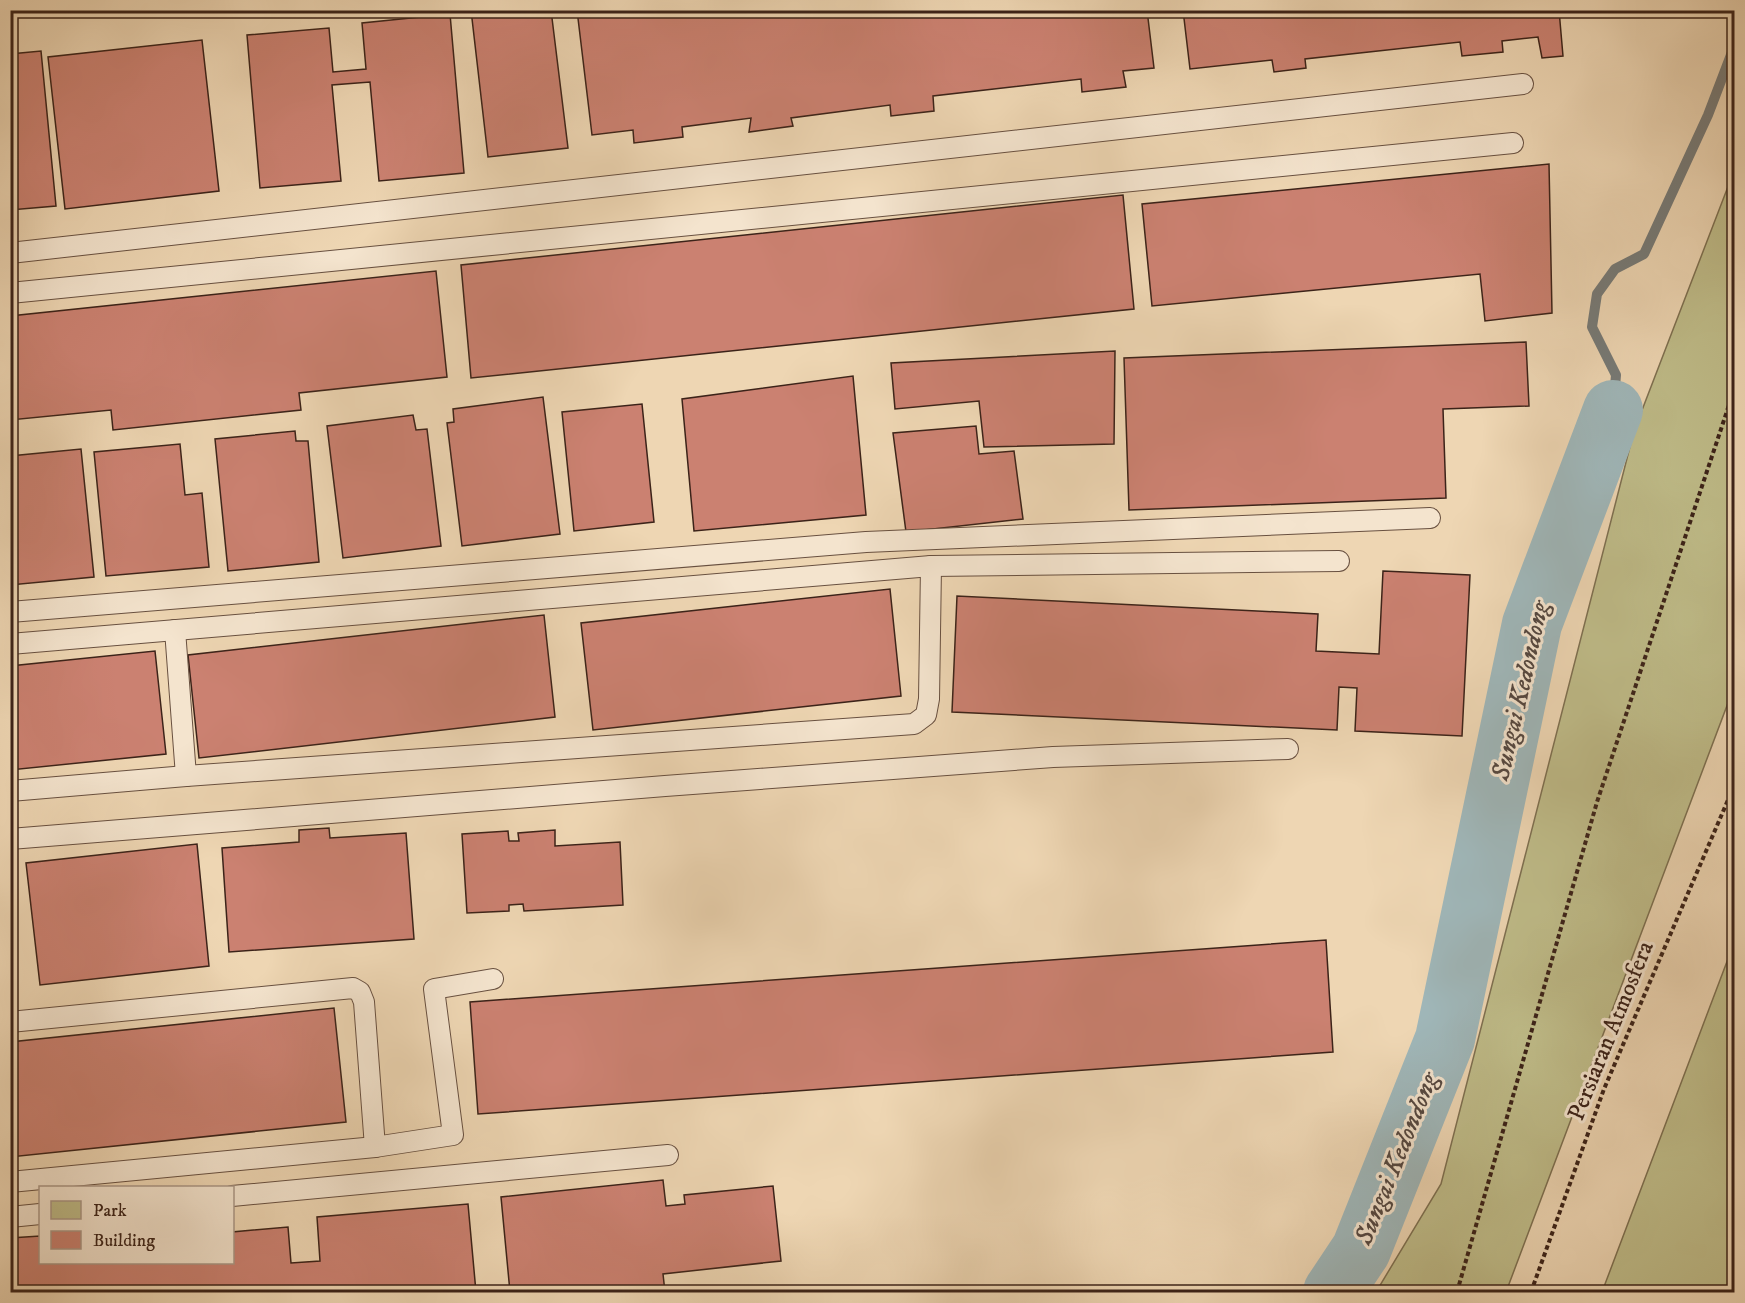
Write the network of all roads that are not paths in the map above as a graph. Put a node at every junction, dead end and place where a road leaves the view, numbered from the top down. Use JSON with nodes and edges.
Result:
{"nodes":[{"id":1,"x":1523,"y":84,"type":"dead end"},
{"id":2,"x":1513,"y":143,"type":"dead end"},
{"id":3,"x":10,"y":253,"type":"edge"},
{"id":4,"x":10,"y":293,"type":"edge"},
{"id":5,"x":1430,"y":518,"type":"dead end"},
{"id":6,"x":1340,"y":561,"type":"dead end"},
{"id":7,"x":931,"y":566,"type":"junction"},
{"id":8,"x":10,"y":612,"type":"edge"},
{"id":9,"x":175,"y":630,"type":"junction"},
{"id":10,"x":10,"y":644,"type":"edge"},
{"id":11,"x":1288,"y":749,"type":"dead end"},
{"id":12,"x":186,"y":776,"type":"junction"},
{"id":13,"x":10,"y":791,"type":"edge"},
{"id":14,"x":10,"y":839,"type":"edge"},
{"id":15,"x":493,"y":979,"type":"dead end"},
{"id":16,"x":10,"y":1022,"type":"edge"},
{"id":17,"x":375,"y":1147,"type":"junction"},
{"id":18,"x":668,"y":1155,"type":"dead end"},
{"id":19,"x":10,"y":1182,"type":"edge"},
{"id":20,"x":234,"y":1196,"type":"edge"},
{"id":21,"x":39,"y":1214,"type":"edge"},
{"id":22,"x":10,"y":1217,"type":"edge"}],
"edges":[{"from":1,"to":3,"type":"lane"},
{"from":2,"to":4,"type":"lane"},
{"from":5,"to":8,"type":"lane"},
{"from":6,"to":7,"type":"lane"},
{"from":7,"to":9,"type":"lane"},
{"from":7,"to":12,"type":"lane"},
{"from":9,"to":10,"type":"lane"},
{"from":9,"to":12,"type":"lane"},
{"from":11,"to":14,"type":"lane"},
{"from":12,"to":13,"type":"lane"},
{"from":15,"to":17,"type":"lane"},
{"from":16,"to":17,"type":"lane"},
{"from":17,"to":19,"type":"lane"},
{"from":18,"to":20,"type":"lane"},
{"from":21,"to":22,"type":"lane"}]}
